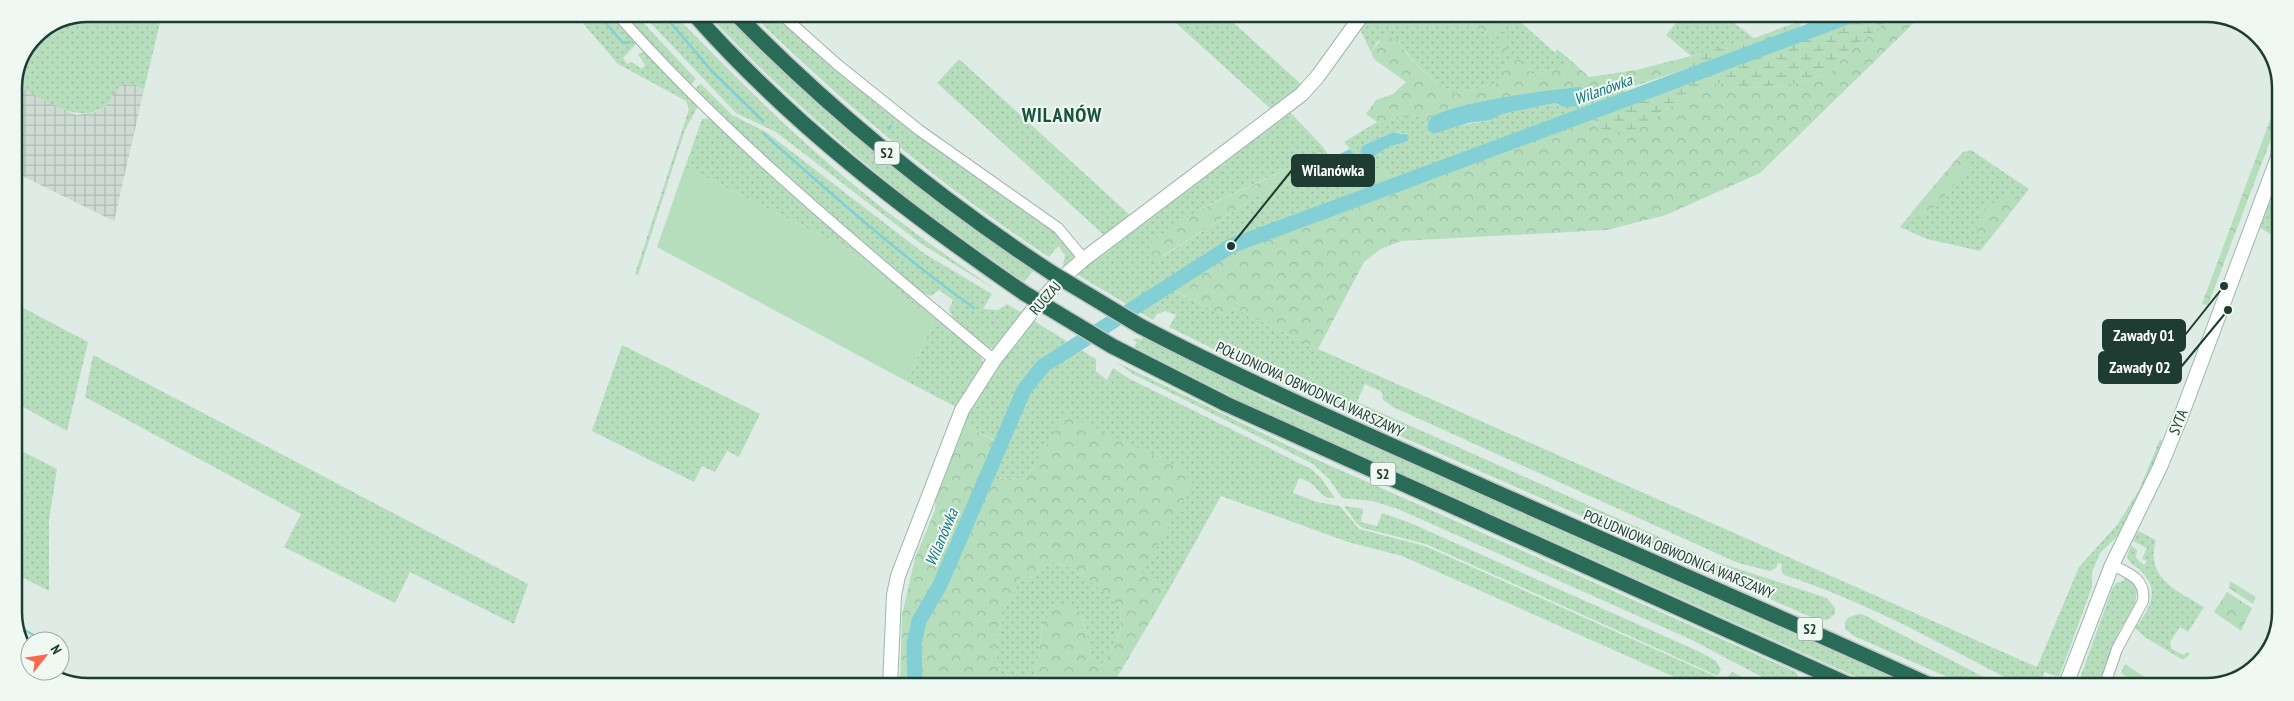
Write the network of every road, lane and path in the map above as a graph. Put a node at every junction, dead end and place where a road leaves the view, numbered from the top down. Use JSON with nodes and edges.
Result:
{"nodes":[{"id":1,"x":625,"y":22,"type":"edge"},
{"id":2,"x":702,"y":22,"type":"edge"},
{"id":3,"x":745,"y":22,"type":"edge"},
{"id":4,"x":790,"y":22,"type":"edge"},
{"id":5,"x":1357,"y":22,"type":"edge"},
{"id":6,"x":2271,"y":176,"type":"edge"},
{"id":7,"x":1084,"y":259,"type":"junction"},
{"id":8,"x":994,"y":360,"type":"junction"},
{"id":9,"x":2112,"y":565,"type":"junction"},
{"id":10,"x":890,"y":678,"type":"edge"},
{"id":11,"x":1834,"y":678,"type":"edge"},
{"id":12,"x":1915,"y":678,"type":"edge"},
{"id":13,"x":2068,"y":678,"type":"edge"},
{"id":14,"x":2107,"y":678,"type":"edge"}],
"edges":[{"from":1,"to":8,"type":"street"},
{"from":2,"to":11,"type":"highway","number":"S2","bridge":true},
{"from":3,"to":12,"type":"highway","name":"POŁUDNIOWA OBWODNICA WARSZAWY","number":"S2","bridge":true},
{"from":4,"to":7,"type":"street"},
{"from":5,"to":7,"type":"street","name":"RUCZAJ"},
{"from":6,"to":9,"type":"street","name":"SYTA"},
{"from":7,"to":8,"type":"street","name":"RUCZAJ"},
{"from":8,"to":10,"type":"street","name":"RUCZAJ"},
{"from":9,"to":13,"type":"street","name":"SYTA"},
{"from":9,"to":14,"type":"street"}]}
